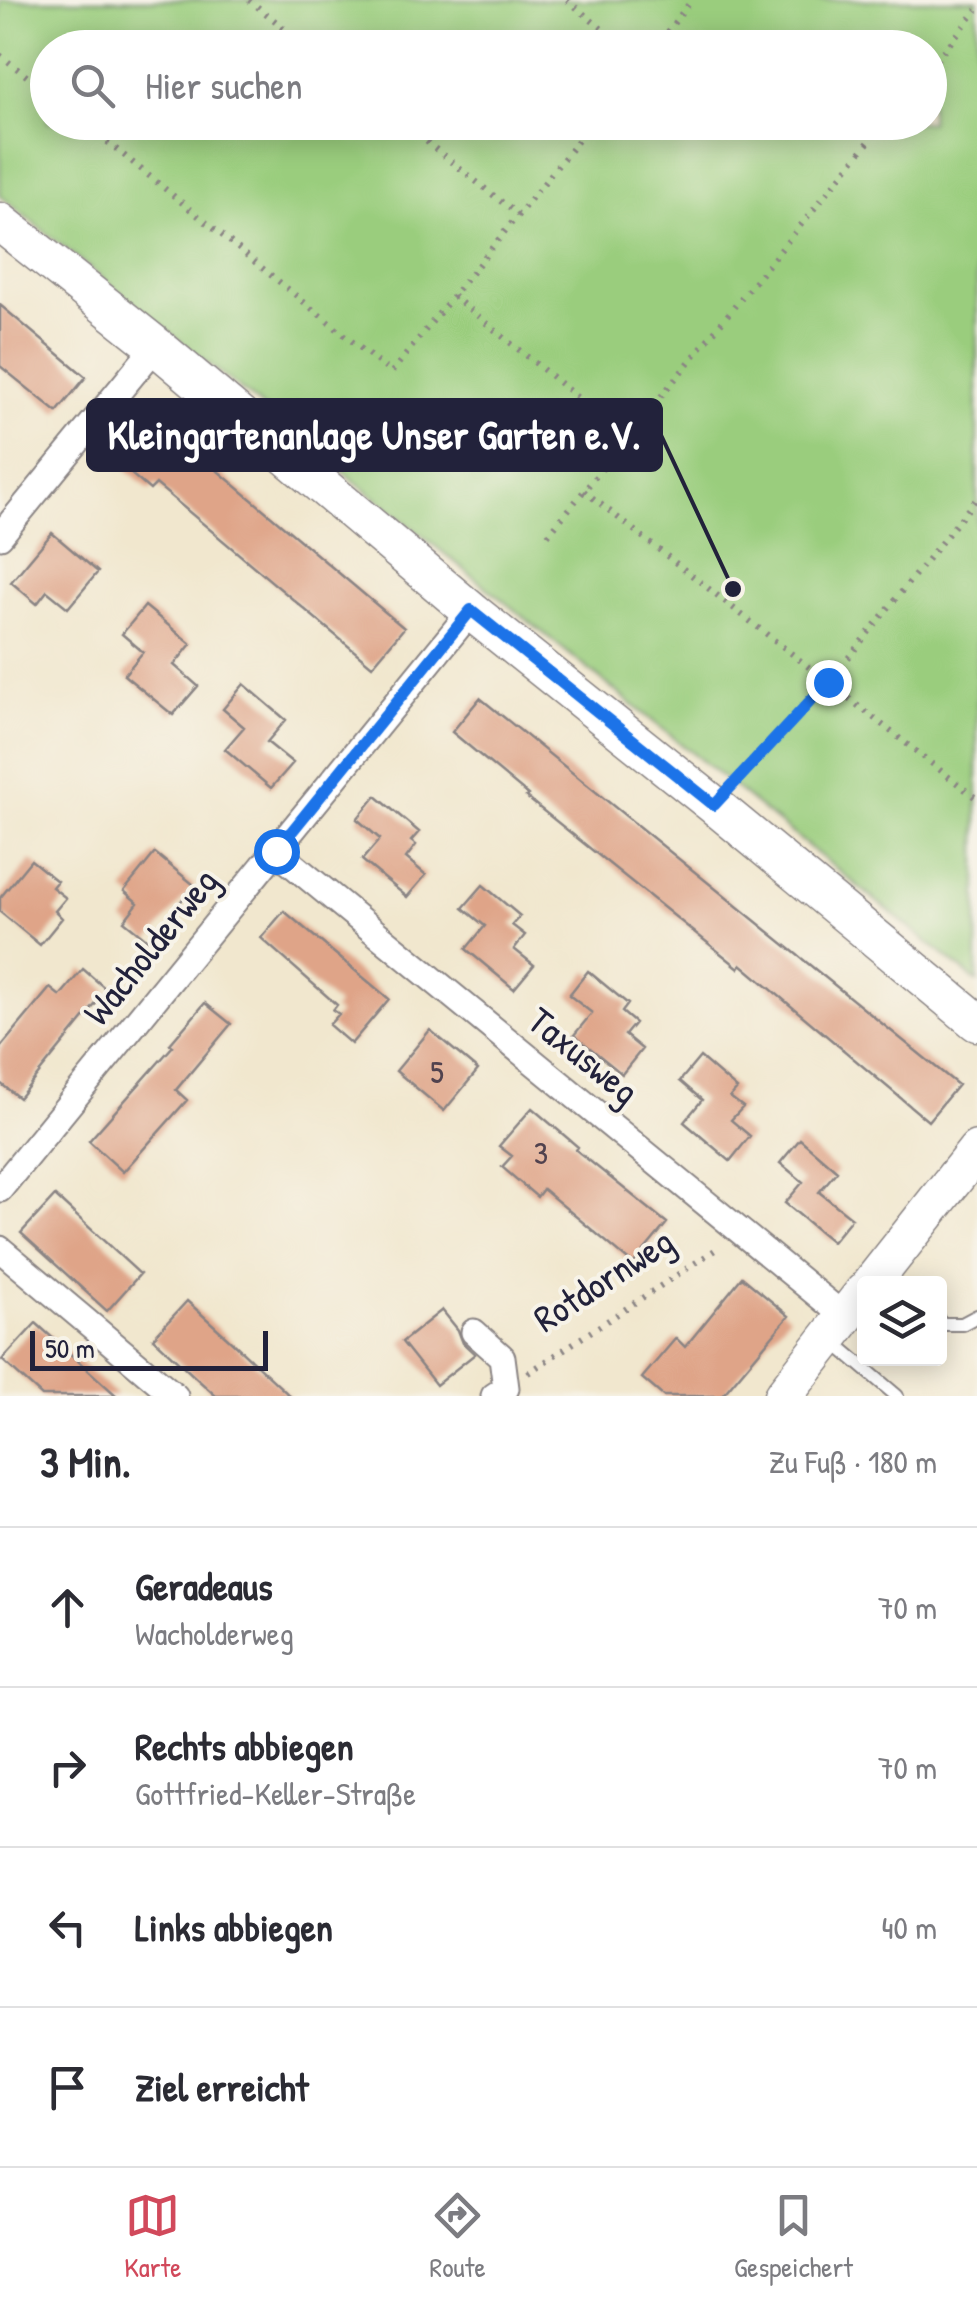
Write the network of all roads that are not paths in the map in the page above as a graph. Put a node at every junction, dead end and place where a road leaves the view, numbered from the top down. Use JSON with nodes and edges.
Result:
{"nodes":[{"id":1,"x":0,"y":222,"type":"edge"},
{"id":2,"x":156,"y":346,"type":"junction"},
{"id":3,"x":0,"y":536,"type":"edge"},
{"id":4,"x":471,"y":610,"type":"junction"},
{"id":5,"x":276,"y":851,"type":"junction"},
{"id":6,"x":977,"y":1022,"type":"edge"},
{"id":7,"x":977,"y":1150,"type":"edge"},
{"id":8,"x":0,"y":1189,"type":"edge"},
{"id":9,"x":0,"y":1249,"type":"edge"},
{"id":10,"x":879,"y":1276,"type":"edge"},
{"id":11,"x":857,"y":1293,"type":"edge"},
{"id":12,"x":857,"y":1304,"type":"edge"},
{"id":13,"x":977,"y":1316,"type":"edge"},
{"id":14,"x":947,"y":1324,"type":"edge"},
{"id":15,"x":474,"y":1332,"type":"dead end"},
{"id":16,"x":887,"y":1366,"type":"edge"},
{"id":17,"x":500,"y":1392,"type":"edge"},
{"id":18,"x":175,"y":1396,"type":"edge"},
{"id":19,"x":783,"y":1396,"type":"edge"},
{"id":20,"x":897,"y":1396,"type":"edge"}],
"edges":[{"from":1,"to":2,"type":"street"},
{"from":2,"to":3,"type":"street"},
{"from":2,"to":4,"type":"street"},
{"from":4,"to":5,"type":"street","name":"Wacholderweg"},
{"from":4,"to":6,"type":"street"},
{"from":5,"to":8,"type":"street","name":"Wacholderweg"},
{"from":5,"to":11,"type":"street","name":"Taxusweg"},
{"from":7,"to":10,"type":"street"},
{"from":9,"to":18,"type":"street"},
{"from":12,"to":19,"type":"street"},
{"from":13,"to":14,"type":"lane"},
{"from":15,"to":17,"type":"street","name":"Rotdornweg"},
{"from":16,"to":20,"type":"lane"}]}
